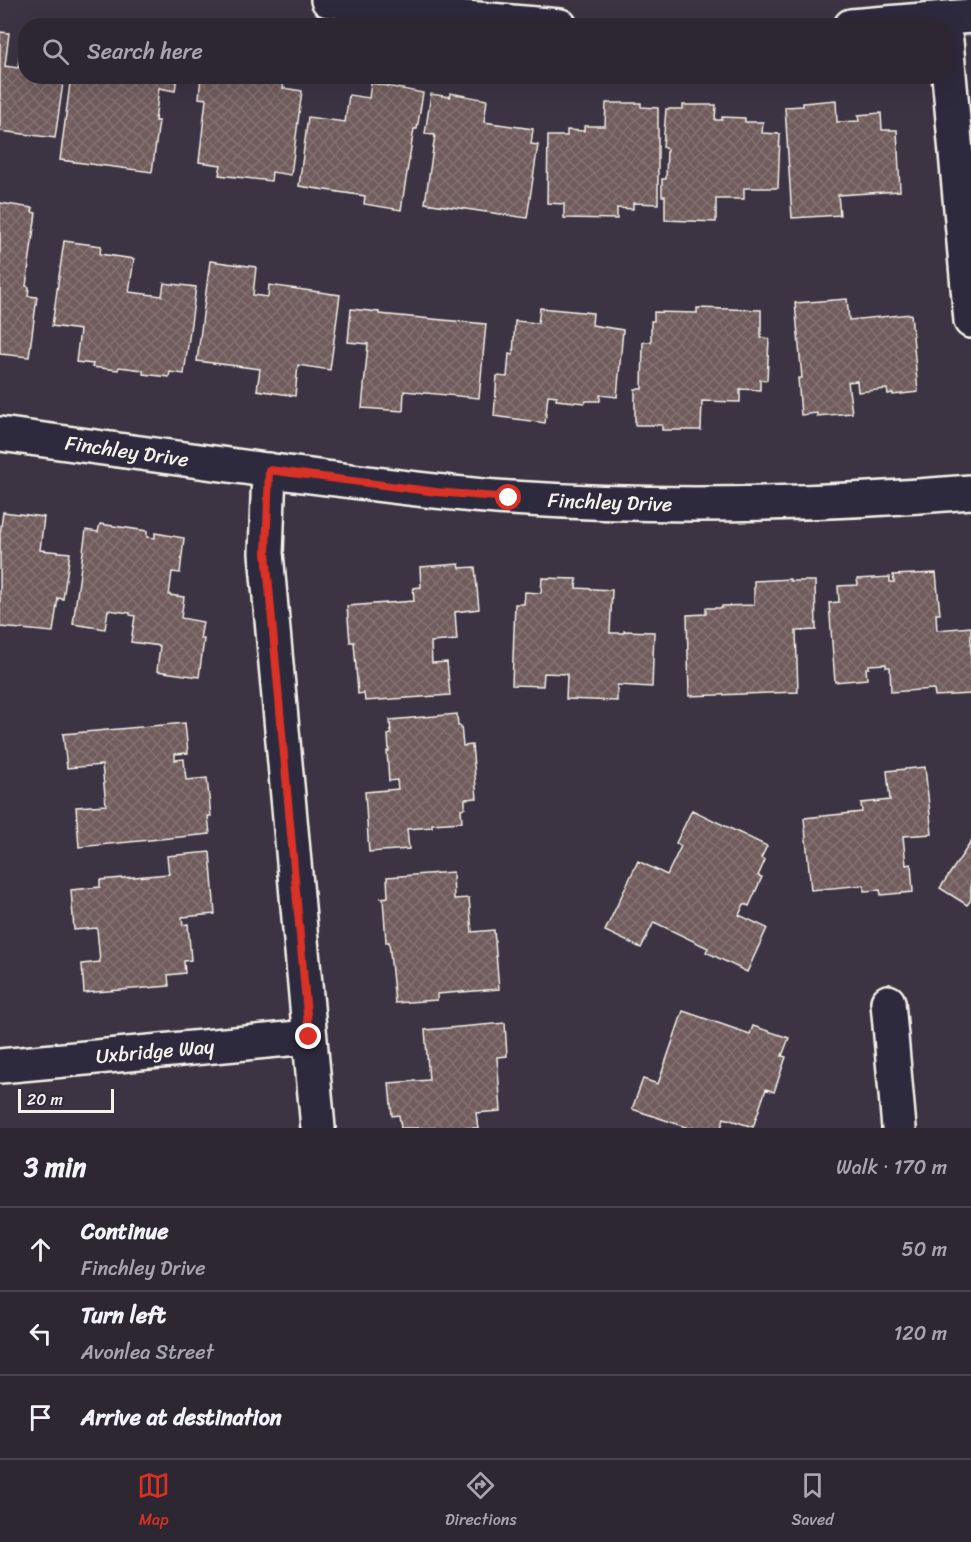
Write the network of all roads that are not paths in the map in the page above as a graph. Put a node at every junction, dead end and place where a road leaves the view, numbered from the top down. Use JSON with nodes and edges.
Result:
{"nodes":[{"id":1,"x":328,"y":0,"type":"edge"},
{"id":2,"x":466,"y":18,"type":"edge"},
{"id":3,"x":953,"y":55,"type":"edge"},
{"id":4,"x":971,"y":321,"type":"edge"},
{"id":5,"x":0,"y":434,"type":"edge"},
{"id":6,"x":269,"y":470,"type":"junction"},
{"id":7,"x":971,"y":492,"type":"edge"},
{"id":8,"x":888,"y":1002,"type":"dead end"},
{"id":9,"x":309,"y":1037,"type":"junction"},
{"id":10,"x":0,"y":1066,"type":"edge"},
{"id":11,"x":318,"y":1128,"type":"edge"},
{"id":12,"x":900,"y":1128,"type":"edge"}],
"edges":[{"from":1,"to":2,"type":"street"},
{"from":3,"to":4,"type":"street"},
{"from":5,"to":6,"type":"street","name":"Finchley Drive"},
{"from":6,"to":7,"type":"street","name":"Finchley Drive"},
{"from":6,"to":9,"type":"street"},
{"from":8,"to":12,"type":"street"},
{"from":9,"to":10,"type":"street","name":"Uxbridge Way"},
{"from":9,"to":11,"type":"street"}]}
